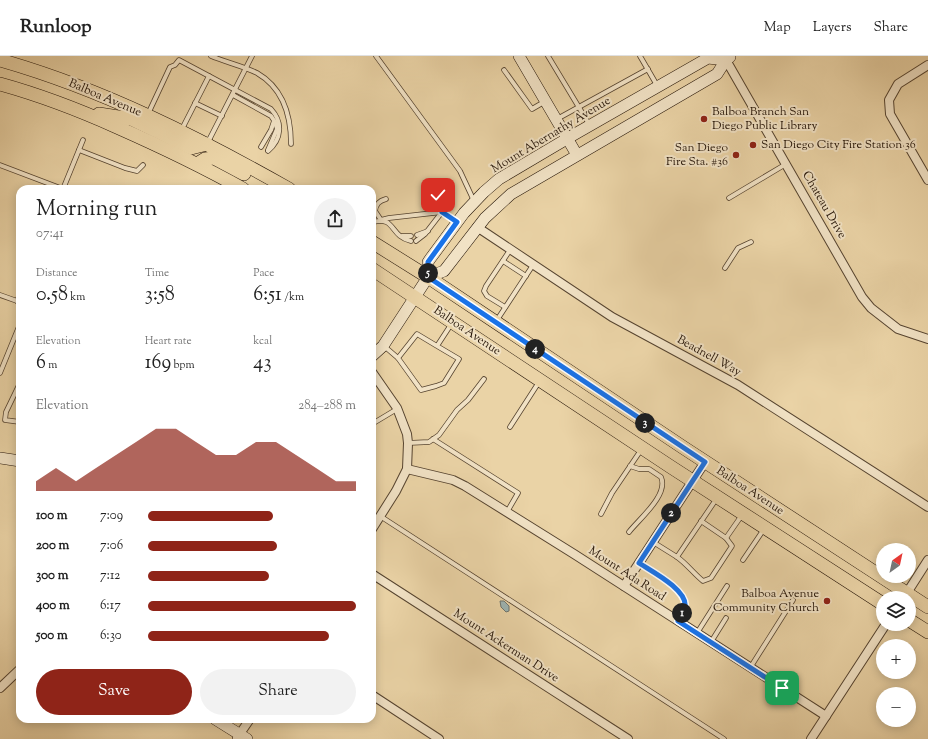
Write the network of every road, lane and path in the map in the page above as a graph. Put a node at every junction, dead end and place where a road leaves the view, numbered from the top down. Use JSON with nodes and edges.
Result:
{"nodes":[{"id":1,"x":210,"y":56,"type":"edge"},
{"id":2,"x":252,"y":56,"type":"edge"},
{"id":3,"x":376,"y":56,"type":"edge"},
{"id":4,"x":548,"y":56,"type":"edge"},
{"id":5,"x":640,"y":56,"type":"edge"},
{"id":6,"x":521,"y":57,"type":"edge"},
{"id":7,"x":727,"y":57,"type":"edge"},
{"id":8,"x":0,"y":60,"type":"edge"},
{"id":9,"x":928,"y":65,"type":"edge"},
{"id":10,"x":648,"y":68,"type":"junction"},
{"id":11,"x":246,"y":69,"type":"junction"},
{"id":12,"x":504,"y":70,"type":"dead end"},
{"id":13,"x":209,"y":76,"type":"junction"},
{"id":14,"x":0,"y":84,"type":"edge"},
{"id":15,"x":658,"y":87,"type":"junction"},
{"id":16,"x":235,"y":90,"type":"junction"},
{"id":17,"x":232,"y":95,"type":"junction"},
{"id":18,"x":546,"y":101,"type":"junction"},
{"id":19,"x":195,"y":103,"type":"junction"},
{"id":20,"x":579,"y":108,"type":"junction"},
{"id":21,"x":82,"y":112,"type":"junction"},
{"id":22,"x":147,"y":116,"type":"junction"},
{"id":23,"x":222,"y":116,"type":"junction"},
{"id":24,"x":557,"y":119,"type":"junction"},
{"id":25,"x":274,"y":120,"type":"junction"},
{"id":26,"x":590,"y":126,"type":"junction"},
{"id":27,"x":180,"y":132,"type":"junction"},
{"id":28,"x":568,"y":139,"type":"junction"},
{"id":29,"x":83,"y":140,"type":"dead end"},
{"id":30,"x":207,"y":144,"type":"junction"},
{"id":31,"x":291,"y":144,"type":"dead end"},
{"id":32,"x":261,"y":147,"type":"dead end"},
{"id":33,"x":79,"y":150,"type":"junction"},
{"id":34,"x":577,"y":155,"type":"junction"},
{"id":35,"x":197,"y":164,"type":"junction"},
{"id":36,"x":786,"y":164,"type":"junction"},
{"id":37,"x":0,"y":165,"type":"edge"},
{"id":38,"x":143,"y":165,"type":"dead end"},
{"id":39,"x":269,"y":178,"type":"junction"},
{"id":40,"x":928,"y":180,"type":"edge"},
{"id":41,"x":52,"y":185,"type":"edge"},
{"id":42,"x":65,"y":185,"type":"edge"},
{"id":43,"x":236,"y":185,"type":"edge"},
{"id":44,"x":282,"y":185,"type":"edge"},
{"id":45,"x":429,"y":195,"type":"dead end"},
{"id":46,"x":729,"y":198,"type":"dead end"},
{"id":47,"x":386,"y":199,"type":"dead end"},
{"id":48,"x":474,"y":202,"type":"junction"},
{"id":49,"x":376,"y":206,"type":"edge"},
{"id":50,"x":376,"y":212,"type":"edge"},
{"id":51,"x":442,"y":212,"type":"junction"},
{"id":52,"x":381,"y":220,"type":"junction"},
{"id":53,"x":376,"y":222,"type":"edge"},
{"id":54,"x":457,"y":222,"type":"junction"},
{"id":55,"x":477,"y":227,"type":"junction"},
{"id":56,"x":428,"y":230,"type":"junction"},
{"id":57,"x":397,"y":235,"type":"junction"},
{"id":58,"x":417,"y":235,"type":"dead end"},
{"id":59,"x":411,"y":236,"type":"dead end"},
{"id":60,"x":411,"y":241,"type":"dead end"},
{"id":61,"x":416,"y":241,"type":"dead end"},
{"id":62,"x":751,"y":242,"type":"dead end"},
{"id":63,"x":376,"y":244,"type":"edge"},
{"id":64,"x":510,"y":250,"type":"junction"},
{"id":65,"x":503,"y":261,"type":"junction"},
{"id":66,"x":533,"y":265,"type":"junction"},
{"id":67,"x":725,"y":268,"type":"dead end"},
{"id":68,"x":376,"y":272,"type":"edge"},
{"id":69,"x":526,"y":276,"type":"junction"},
{"id":70,"x":428,"y":277,"type":"junction"},
{"id":71,"x":0,"y":295,"type":"edge"},
{"id":72,"x":415,"y":297,"type":"junction"},
{"id":73,"x":16,"y":301,"type":"edge"},
{"id":74,"x":505,"y":307,"type":"junction"},
{"id":75,"x":453,"y":322,"type":"junction"},
{"id":76,"x":496,"y":322,"type":"junction"},
{"id":77,"x":16,"y":334,"type":"edge"},
{"id":78,"x":928,"y":339,"type":"edge"},
{"id":79,"x":384,"y":346,"type":"junction"},
{"id":80,"x":437,"y":346,"type":"junction"},
{"id":81,"x":376,"y":353,"type":"edge"},
{"id":82,"x":398,"y":358,"type":"junction"},
{"id":83,"x":0,"y":374,"type":"edge"},
{"id":84,"x":376,"y":378,"type":"edge"},
{"id":85,"x":484,"y":379,"type":"dead end"},
{"id":86,"x":540,"y":380,"type":"junction"},
{"id":87,"x":16,"y":391,"type":"edge"},
{"id":88,"x":397,"y":408,"type":"junction"},
{"id":89,"x":376,"y":421,"type":"edge"},
{"id":90,"x":16,"y":422,"type":"edge"},
{"id":91,"x":510,"y":427,"type":"dead end"},
{"id":92,"x":433,"y":439,"type":"junction"},
{"id":93,"x":408,"y":443,"type":"junction"},
{"id":94,"x":642,"y":447,"type":"junction"},
{"id":95,"x":0,"y":458,"type":"edge"},
{"id":96,"x":16,"y":460,"type":"edge"},
{"id":97,"x":705,"y":462,"type":"junction"},
{"id":98,"x":630,"y":466,"type":"junction"},
{"id":99,"x":407,"y":469,"type":"junction"},
{"id":100,"x":693,"y":480,"type":"junction"},
{"id":101,"x":718,"y":497,"type":"junction"},
{"id":102,"x":928,"y":507,"type":"edge"},
{"id":103,"x":507,"y":512,"type":"junction"},
{"id":104,"x":743,"y":513,"type":"junction"},
{"id":105,"x":601,"y":514,"type":"dead end"},
{"id":106,"x":380,"y":515,"type":"junction"},
{"id":107,"x":702,"y":521,"type":"junction"},
{"id":108,"x":376,"y":522,"type":"edge"},
{"id":109,"x":765,"y":527,"type":"junction"},
{"id":110,"x":629,"y":532,"type":"dead end"},
{"id":111,"x":726,"y":538,"type":"junction"},
{"id":112,"x":653,"y":541,"type":"junction"},
{"id":113,"x":677,"y":557,"type":"junction"},
{"id":114,"x":743,"y":560,"type":"dead end"},
{"id":115,"x":928,"y":560,"type":"edge"},
{"id":116,"x":639,"y":563,"type":"junction"},
{"id":117,"x":376,"y":577,"type":"edge"},
{"id":118,"x":624,"y":586,"type":"junction"},
{"id":119,"x":727,"y":586,"type":"dead end"},
{"id":120,"x":898,"y":591,"type":"edge"},
{"id":121,"x":908,"y":591,"type":"edge"},
{"id":122,"x":876,"y":599,"type":"edge"},
{"id":123,"x":793,"y":600,"type":"dead end"},
{"id":124,"x":916,"y":601,"type":"edge"},
{"id":125,"x":928,"y":607,"type":"edge"},
{"id":126,"x":726,"y":618,"type":"dead end"},
{"id":127,"x":678,"y":621,"type":"junction"},
{"id":128,"x":916,"y":624,"type":"edge"},
{"id":129,"x":881,"y":631,"type":"edge"},
{"id":130,"x":928,"y":632,"type":"edge"},
{"id":131,"x":697,"y":634,"type":"junction"},
{"id":132,"x":711,"y":642,"type":"junction"},
{"id":133,"x":750,"y":668,"type":"junction"},
{"id":134,"x":16,"y":673,"type":"edge"},
{"id":135,"x":0,"y":688,"type":"edge"},
{"id":136,"x":376,"y":698,"type":"edge"},
{"id":137,"x":826,"y":716,"type":"junction"},
{"id":138,"x":221,"y":723,"type":"edge"},
{"id":139,"x":248,"y":723,"type":"edge"},
{"id":140,"x":241,"y":737,"type":"edge"},
{"id":141,"x":439,"y":739,"type":"edge"},
{"id":142,"x":628,"y":739,"type":"edge"},
{"id":143,"x":724,"y":739,"type":"edge"},
{"id":144,"x":811,"y":739,"type":"edge"}],
"edges":[{"from":1,"to":11,"type":"lane"},
{"from":2,"to":11,"type":"lane"},
{"from":3,"to":48,"type":"lane"},
{"from":4,"to":20,"type":"lane"},
{"from":5,"to":10,"type":"lane"},
{"from":6,"to":18,"type":"main road"},
{"from":7,"to":15,"type":"main road","name":"Mount Abernathy Avenue"},
{"from":7,"to":34,"type":"main road"},
{"from":7,"to":36,"type":"street","name":"Chateau Drive"},
{"from":8,"to":22,"type":"main road","name":"Balboa Avenue"},
{"from":9,"to":40,"type":"street"},
{"from":10,"to":15,"type":"lane"},
{"from":10,"to":20,"type":"lane"},
{"from":11,"to":16,"type":"lane"},
{"from":11,"to":31,"type":"lane"},
{"from":12,"to":18,"type":"lane"},
{"from":13,"to":16,"type":"lane"},
{"from":13,"to":19,"type":"lane"},
{"from":13,"to":22,"type":"lane"},
{"from":14,"to":21,"type":"main road","name":"Balboa Avenue"},
{"from":15,"to":26,"type":"main road","name":"Mount Abernathy Avenue"},
{"from":16,"to":17,"type":"lane"},
{"from":16,"to":25,"type":"lane"},
{"from":17,"to":23,"type":"lane"},
{"from":17,"to":25,"type":"lane"},
{"from":18,"to":24,"type":"main road"},
{"from":19,"to":23,"type":"lane"},
{"from":19,"to":27,"type":"lane"},
{"from":20,"to":24,"type":"lane"},
{"from":20,"to":26,"type":"lane"},
{"from":21,"to":30,"type":"main road","name":"Balboa Avenue"},
{"from":21,"to":35,"type":"main road","name":"Balboa Avenue"},
{"from":22,"to":27,"type":"main road","name":"Balboa Avenue"},
{"from":23,"to":30,"type":"lane"},
{"from":24,"to":28,"type":"main road"},
{"from":25,"to":32,"type":"lane"},
{"from":26,"to":28,"type":"main road","name":"Mount Abernathy Avenue"},
{"from":27,"to":30,"type":"main road","name":"Balboa Avenue"},
{"from":28,"to":34,"type":"main road"},
{"from":28,"to":48,"type":"main road","name":"Mount Abernathy Avenue"},
{"from":29,"to":33,"type":"lane"},
{"from":30,"to":39,"type":"main road","name":"Balboa Avenue"},
{"from":33,"to":38,"type":"lane"},
{"from":33,"to":42,"type":"lane"},
{"from":34,"to":55,"type":"main road"},
{"from":35,"to":39,"type":"main road","name":"Balboa Avenue"},
{"from":35,"to":43,"type":"main road","name":"Balboa Avenue"},
{"from":36,"to":46,"type":"lane"},
{"from":36,"to":78,"type":"street","name":"Chateau Drive"},
{"from":37,"to":41,"type":"lane"},
{"from":39,"to":44,"type":"main road","name":"Balboa Avenue"},
{"from":45,"to":51,"type":"lane"},
{"from":47,"to":49,"type":"lane"},
{"from":48,"to":54,"type":"main road","name":"Mount Abernathy Avenue"},
{"from":50,"to":52,"type":"lane"},
{"from":51,"to":52,"type":"lane"},
{"from":51,"to":54,"type":"lane"},
{"from":51,"to":56,"type":"lane"},
{"from":52,"to":53,"type":"lane"},
{"from":52,"to":57,"type":"lane"},
{"from":54,"to":70,"type":"main road","name":"Mount Abernathy Avenue"},
{"from":55,"to":64,"type":"street","name":"Beadnell Way"},
{"from":55,"to":70,"type":"main road"},
{"from":56,"to":58,"type":"lane"},
{"from":56,"to":61,"type":"lane"},
{"from":57,"to":59,"type":"lane"},
{"from":57,"to":60,"type":"lane"},
{"from":62,"to":67,"type":"lane"},
{"from":63,"to":70,"type":"main road","name":"Balboa Avenue"},
{"from":64,"to":65,"type":"lane"},
{"from":64,"to":66,"type":"street","name":"Beadnell Way"},
{"from":65,"to":69,"type":"lane"},
{"from":65,"to":74,"type":"lane"},
{"from":66,"to":69,"type":"lane"},
{"from":66,"to":102,"type":"street","name":"Beadnell Way"},
{"from":68,"to":72,"type":"main road","name":"Balboa Avenue"},
{"from":69,"to":74,"type":"lane"},
{"from":70,"to":72,"type":"main road","name":"Mount Abernathy Avenue"},
{"from":70,"to":76,"type":"main road","name":"Balboa Avenue"},
{"from":71,"to":73,"type":"lane"},
{"from":72,"to":75,"type":"main road","name":"Balboa Avenue"},
{"from":72,"to":79,"type":"main road","name":"Mount Abernathy Avenue"},
{"from":74,"to":76,"type":"lane"},
{"from":75,"to":80,"type":"lane"},
{"from":75,"to":86,"type":"main road","name":"Balboa Avenue"},
{"from":76,"to":97,"type":"main road","name":"Balboa Avenue"},
{"from":77,"to":83,"type":"lane"},
{"from":79,"to":81,"type":"main road","name":"Mount Abernathy Avenue"},
{"from":79,"to":82,"type":"lane"},
{"from":80,"to":82,"type":"lane"},
{"from":80,"to":82,"type":"lane"},
{"from":84,"to":88,"type":"street"},
{"from":85,"to":92,"type":"lane"},
{"from":86,"to":91,"type":"lane"},
{"from":86,"to":94,"type":"main road","name":"Balboa Avenue"},
{"from":87,"to":90,"type":"lane"},
{"from":88,"to":89,"type":"lane"},
{"from":88,"to":93,"type":"street"},
{"from":92,"to":93,"type":"lane"},
{"from":92,"to":103,"type":"lane"},
{"from":93,"to":99,"type":"street"},
{"from":94,"to":98,"type":"lane"},
{"from":94,"to":100,"type":"main road","name":"Balboa Avenue"},
{"from":95,"to":96,"type":"main road"},
{"from":97,"to":100,"type":"street"},
{"from":97,"to":120,"type":"main road","name":"Balboa Avenue"},
{"from":98,"to":105,"type":"lane"},
{"from":98,"to":110,"type":"lane"},
{"from":99,"to":103,"type":"street","name":"Mount Ada Road"},
{"from":99,"to":106,"type":"street"},
{"from":100,"to":101,"type":"main road","name":"Balboa Avenue"},
{"from":100,"to":112,"type":"street"},
{"from":101,"to":104,"type":"main road","name":"Balboa Avenue"},
{"from":101,"to":107,"type":"lane"},
{"from":103,"to":118,"type":"street","name":"Mount Ada Road"},
{"from":104,"to":109,"type":"main road","name":"Balboa Avenue"},
{"from":104,"to":111,"type":"lane"},
{"from":106,"to":108,"type":"street"},
{"from":106,"to":143,"type":"lane"},
{"from":107,"to":111,"type":"lane"},
{"from":107,"to":113,"type":"lane"},
{"from":109,"to":114,"type":"lane"},
{"from":109,"to":122,"type":"main road","name":"Balboa Avenue"},
{"from":111,"to":113,"type":"lane"},
{"from":112,"to":113,"type":"lane"},
{"from":112,"to":116,"type":"street"},
{"from":115,"to":121,"type":"street"},
{"from":116,"to":118,"type":"street"},
{"from":116,"to":127,"type":"lane"},
{"from":117,"to":142,"type":"street","name":"Mount Ackerman Drive"},
{"from":118,"to":127,"type":"street","name":"Mount Ada Road"},
{"from":119,"to":131,"type":"lane"},
{"from":123,"to":133,"type":"lane"},
{"from":124,"to":125,"type":"main road","name":"Balboa Avenue"},
{"from":126,"to":132,"type":"lane"},
{"from":127,"to":131,"type":"street","name":"Mount Ada Road"},
{"from":128,"to":130,"type":"main road"},
{"from":129,"to":137,"type":"street"},
{"from":131,"to":132,"type":"street","name":"Mount Ada Road"},
{"from":132,"to":133,"type":"street","name":"Mount Ada Road"},
{"from":133,"to":137,"type":"street","name":"Mount Ada Road"},
{"from":134,"to":135,"type":"street"},
{"from":136,"to":141,"type":"street"},
{"from":137,"to":144,"type":"street"},
{"from":138,"to":140,"type":"main road"},
{"from":139,"to":140,"type":"street"}]}
